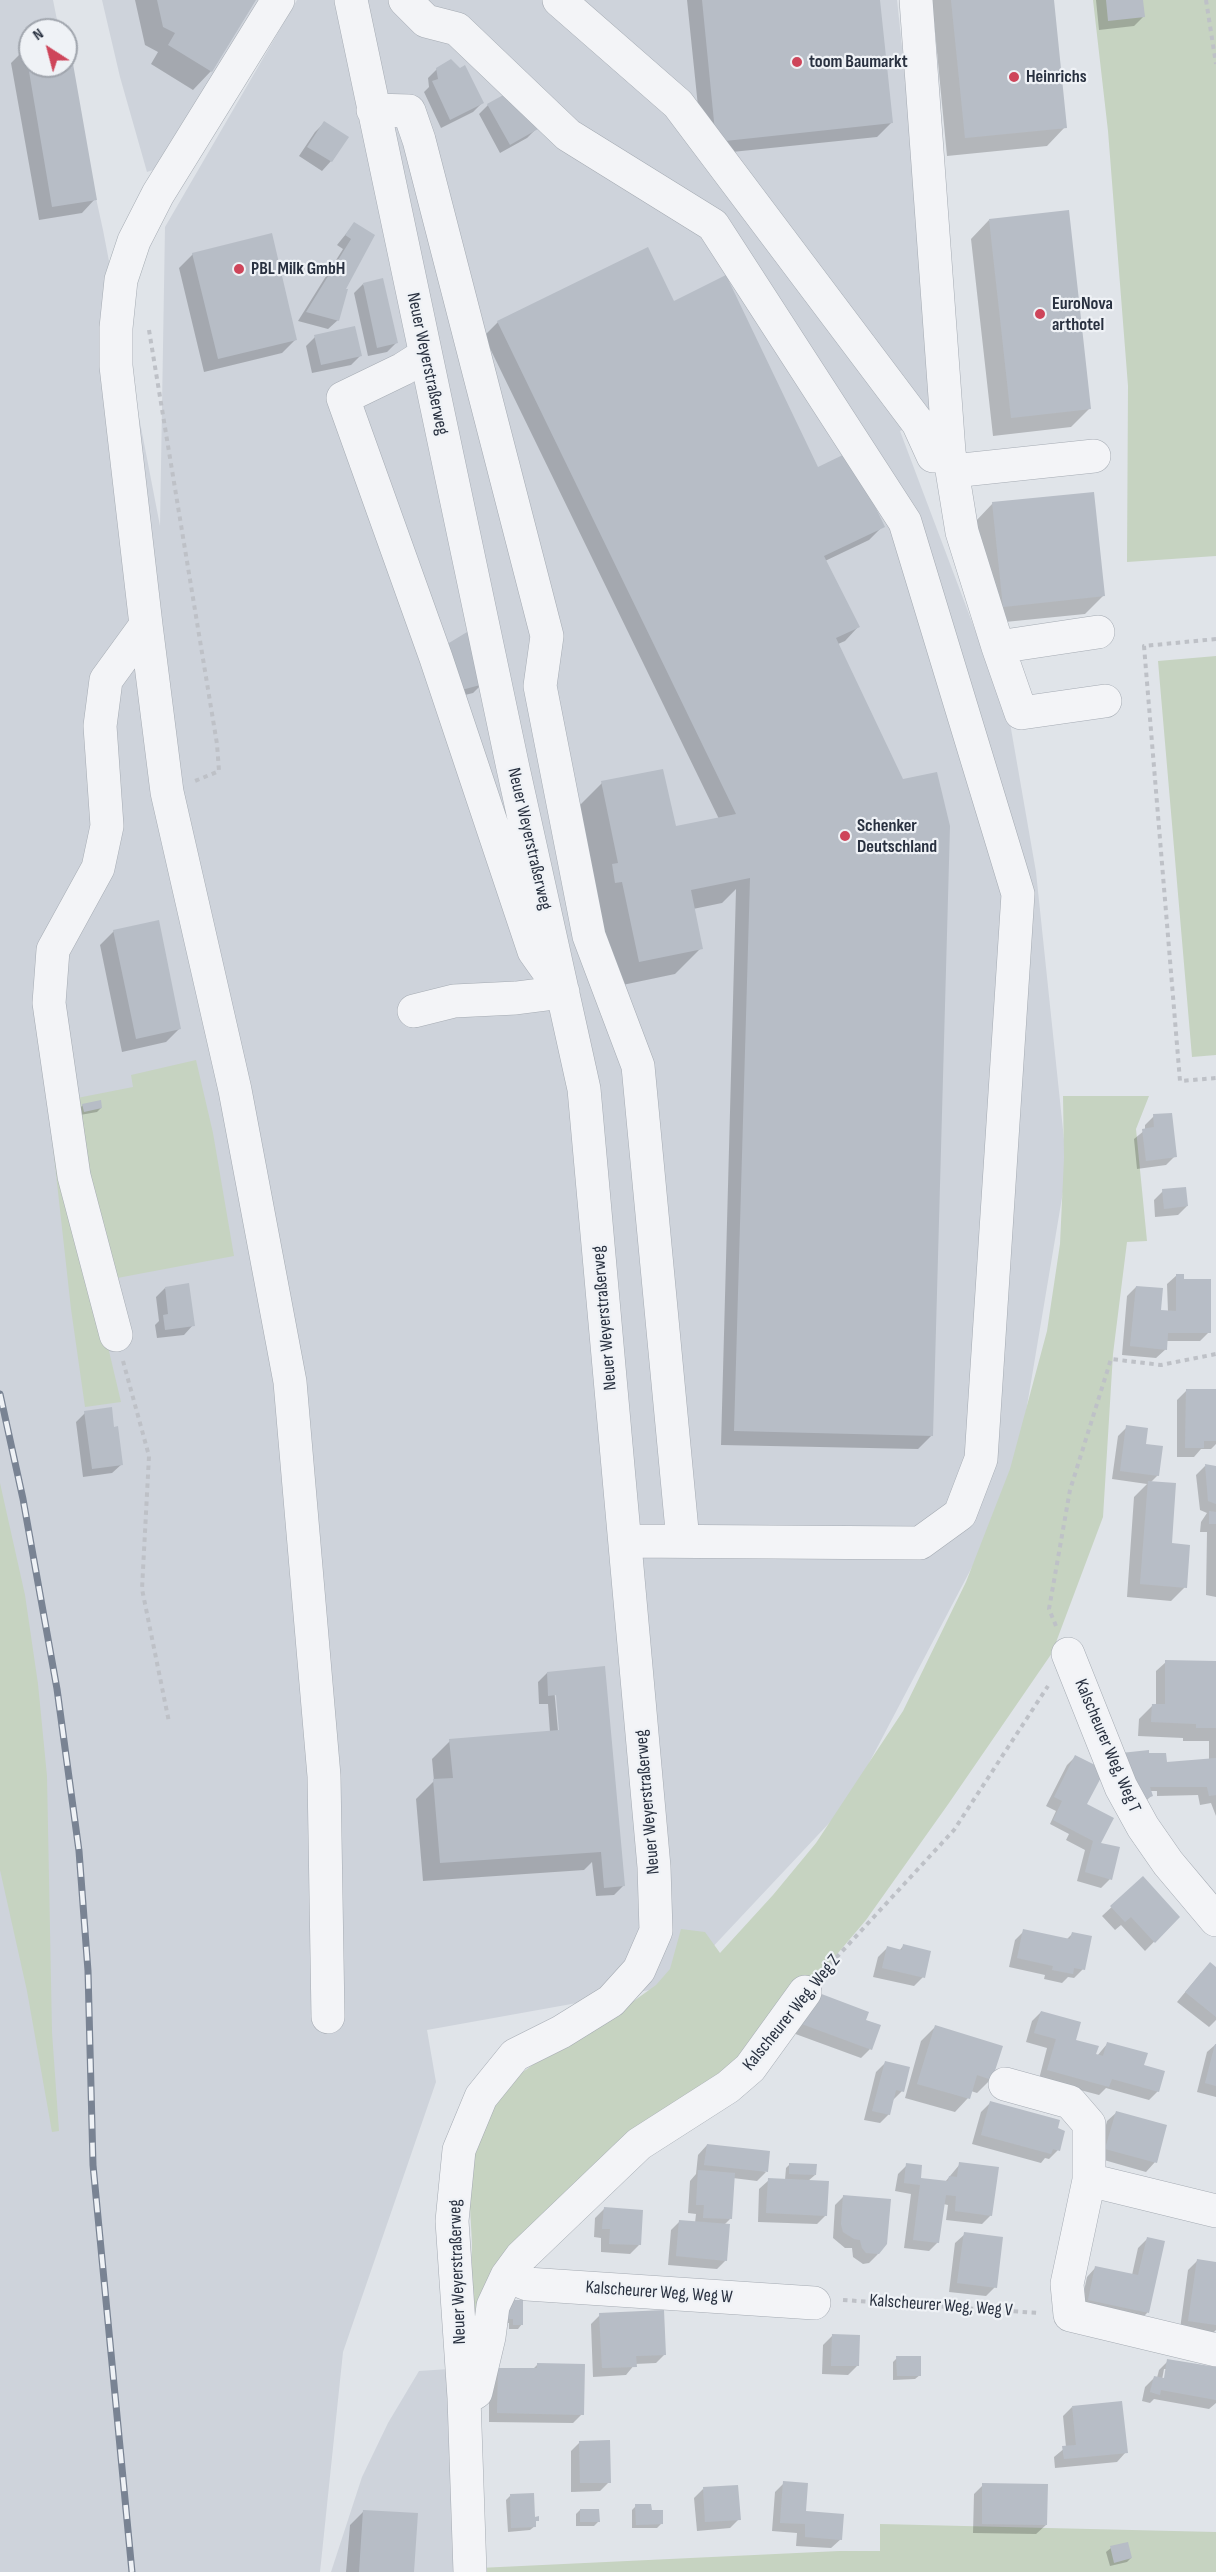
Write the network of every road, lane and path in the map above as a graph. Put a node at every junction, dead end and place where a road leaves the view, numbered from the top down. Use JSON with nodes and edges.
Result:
{"nodes":[{"id":1,"x":278,"y":0,"type":"edge"},
{"id":2,"x":351,"y":0,"type":"edge"},
{"id":3,"x":405,"y":0,"type":"edge"},
{"id":4,"x":559,"y":0,"type":"edge"},
{"id":5,"x":916,"y":0,"type":"edge"},
{"id":6,"x":1206,"y":0,"type":"edge"},
{"id":7,"x":1214,"y":31,"type":"edge"},
{"id":8,"x":1216,"y":64,"type":"edge"},
{"id":9,"x":373,"y":110,"type":"junction"},
{"id":10,"x":147,"y":323,"type":"dead end"},
{"id":11,"x":425,"y":355,"type":"junction"},
{"id":12,"x":1094,"y":456,"type":"dead end"},
{"id":13,"x":951,"y":461,"type":"junction"},
{"id":14,"x":146,"y":625,"type":"junction"},
{"id":15,"x":1098,"y":632,"type":"dead end"},
{"id":16,"x":1216,"y":639,"type":"edge"},
{"id":17,"x":998,"y":646,"type":"junction"},
{"id":18,"x":1105,"y":701,"type":"dead end"},
{"id":19,"x":167,"y":792,"type":"junction"},
{"id":20,"x":563,"y":992,"type":"junction"},
{"id":21,"x":414,"y":1011,"type":"dead end"},
{"id":22,"x":1216,"y":1078,"type":"edge"},
{"id":23,"x":116,"y":1335,"type":"joint"},
{"id":24,"x":1216,"y":1354,"type":"edge"},
{"id":25,"x":625,"y":1541,"type":"junction"},
{"id":26,"x":683,"y":1541,"type":"junction"},
{"id":27,"x":1068,"y":1654,"type":"junction"},
{"id":28,"x":169,"y":1722,"type":"dead end"},
{"id":29,"x":1216,"y":1920,"type":"edge"},
{"id":30,"x":805,"y":1992,"type":"joint"},
{"id":31,"x":328,"y":2017,"type":"dead end"},
{"id":32,"x":1005,"y":2084,"type":"dead end"},
{"id":33,"x":1089,"y":2180,"type":"junction"},
{"id":34,"x":1216,"y":2211,"type":"edge"},
{"id":35,"x":507,"y":2276,"type":"junction"},
{"id":36,"x":814,"y":2303,"type":"joint"},
{"id":37,"x":1070,"y":2315,"type":"junction"},
{"id":38,"x":1216,"y":2350,"type":"edge"},
{"id":39,"x":464,"y":2398,"type":"junction"},
{"id":40,"x":470,"y":2572,"type":"edge"}],
"edges":[{"from":1,"to":14,"type":"street"},
{"from":2,"to":9,"type":"street","name":"Neuer Weyerstraßerweg"},
{"from":3,"to":26,"type":"street"},
{"from":4,"to":13,"type":"street"},
{"from":5,"to":13,"type":"street"},
{"from":6,"to":7,"type":"path"},
{"from":7,"to":8,"type":"path"},
{"from":9,"to":11,"type":"street","name":"Neuer Weyerstraßerweg"},
{"from":9,"to":26,"type":"street"},
{"from":10,"to":19,"type":"path"},
{"from":11,"to":20,"type":"street","name":"Neuer Weyerstraßerweg"},
{"from":11,"to":20,"type":"street"},
{"from":12,"to":13,"type":"street"},
{"from":13,"to":17,"type":"street"},
{"from":14,"to":19,"type":"street"},
{"from":14,"to":23,"type":"street"},
{"from":15,"to":17,"type":"street"},
{"from":16,"to":22,"type":"path"},
{"from":17,"to":18,"type":"street"},
{"from":19,"to":31,"type":"street"},
{"from":20,"to":21,"type":"street"},
{"from":20,"to":25,"type":"street","name":"Neuer Weyerstraßerweg"},
{"from":23,"to":28,"type":"path"},
{"from":24,"to":27,"type":"path"},
{"from":25,"to":26,"type":"street"},
{"from":25,"to":39,"type":"street","name":"Neuer Weyerstraßerweg"},
{"from":27,"to":29,"type":"street","name":"Kalscheurer Weg, Weg T"},
{"from":27,"to":30,"type":"path","name":"Kalscheurer Weg, Weg Z"},
{"from":30,"to":35,"type":"street","name":"Kalscheurer Weg, Weg Z"},
{"from":32,"to":33,"type":"street"},
{"from":33,"to":34,"type":"street"},
{"from":33,"to":37,"type":"street"},
{"from":35,"to":36,"type":"street","name":"Kalscheurer Weg, Weg W"},
{"from":35,"to":39,"type":"street","name":"Kalscheurer Weg, Weg Z"},
{"from":36,"to":37,"type":"path","name":"Kalscheurer Weg, Weg V"},
{"from":37,"to":38,"type":"street"},
{"from":39,"to":40,"type":"street","name":"Neuer Weyerstraßerweg"}]}
